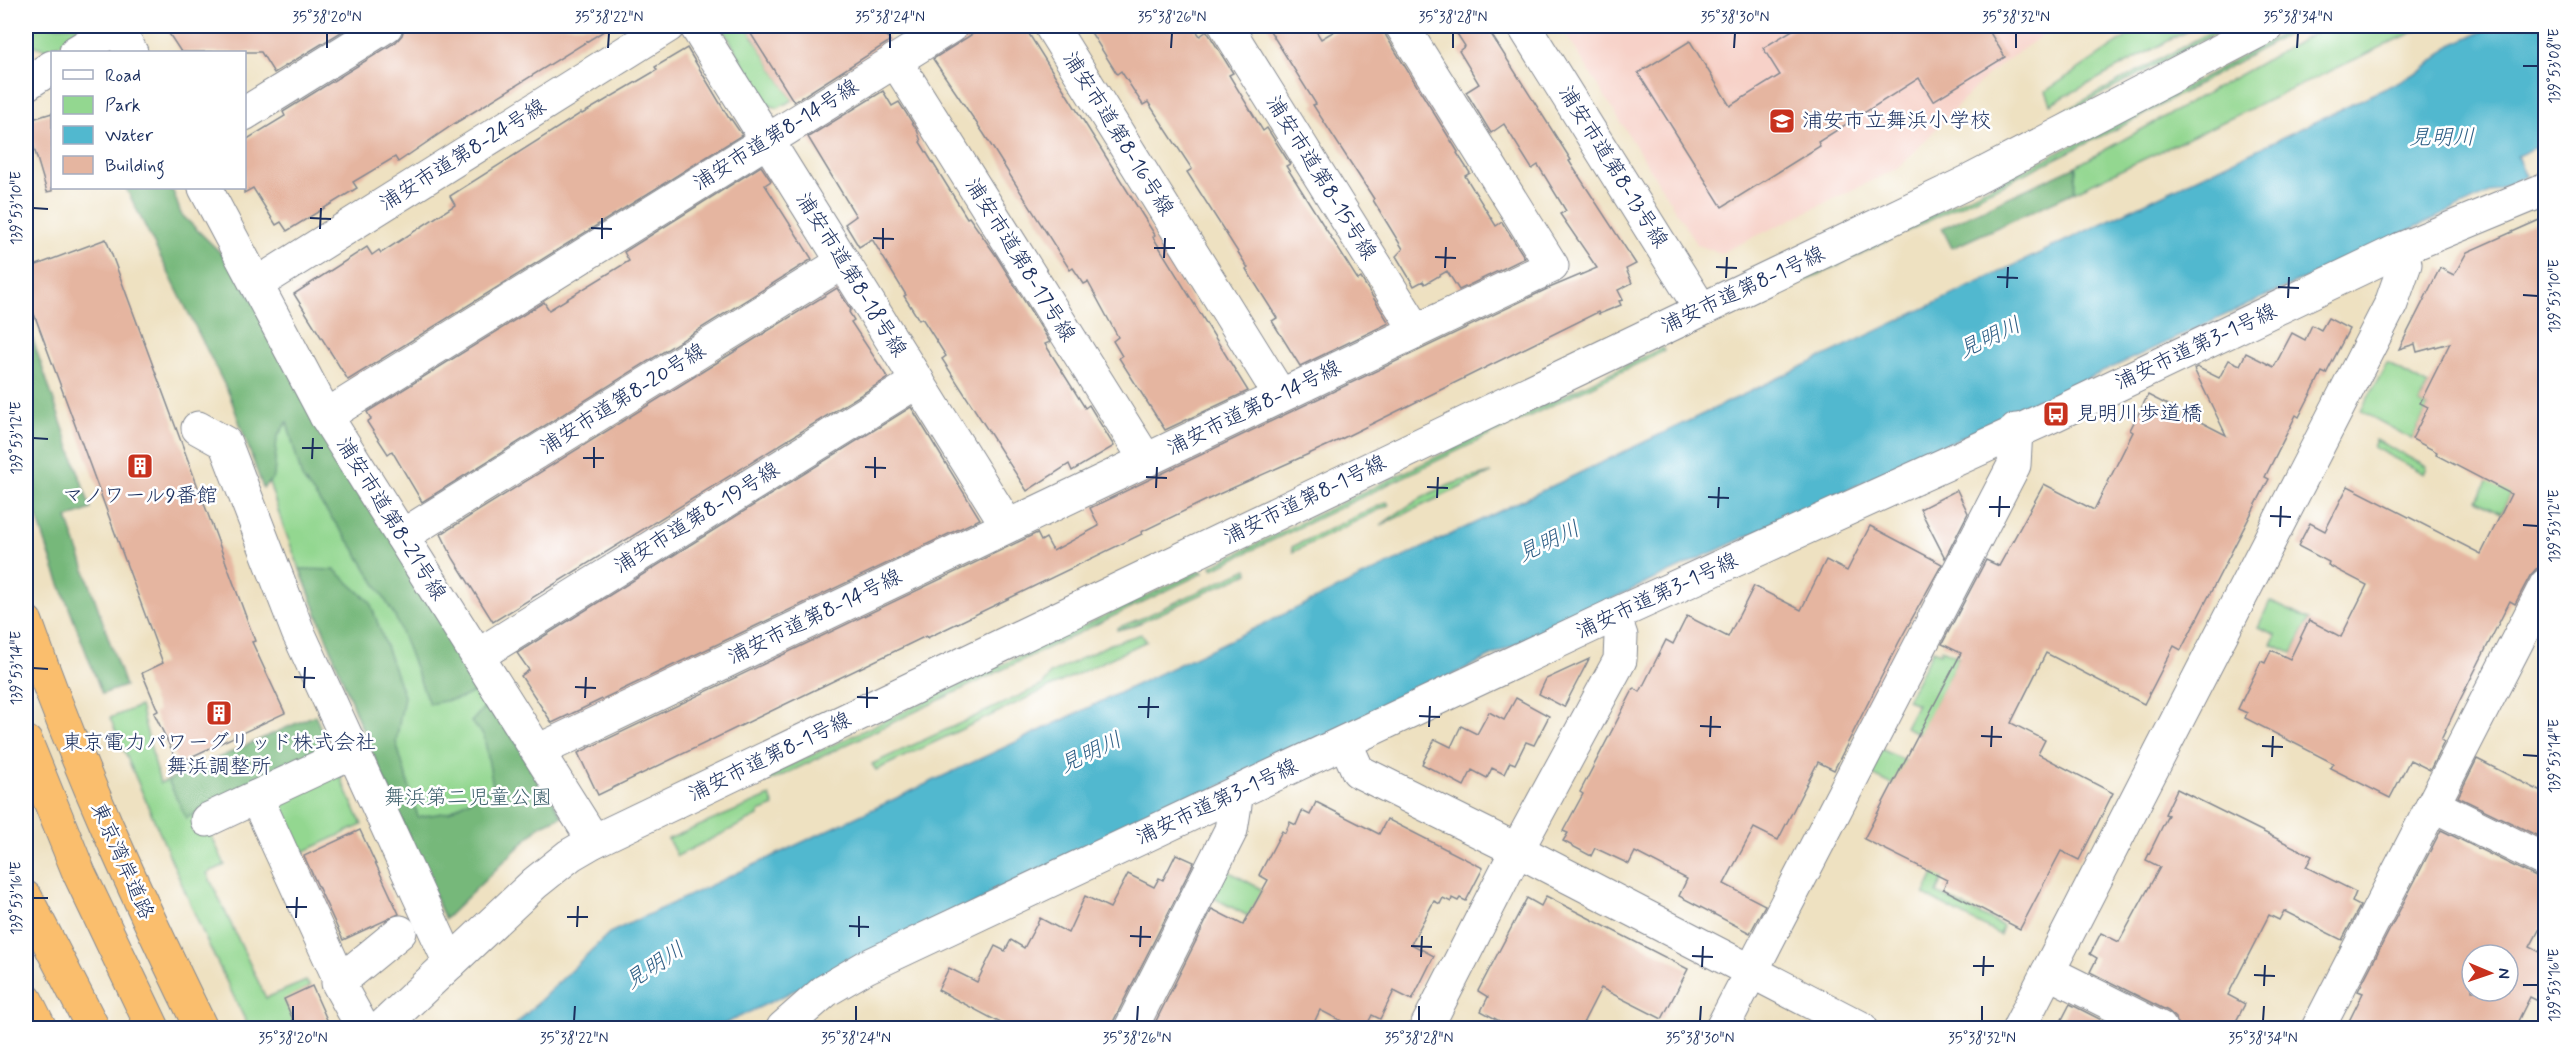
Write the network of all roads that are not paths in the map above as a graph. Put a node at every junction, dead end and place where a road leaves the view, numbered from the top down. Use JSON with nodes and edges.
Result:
{"nodes":[{"id":1,"x":386,"y":26,"type":"edge"},
{"id":2,"x":668,"y":26,"type":"edge"},
{"id":3,"x":696,"y":26,"type":"edge"},
{"id":4,"x":951,"y":26,"type":"edge"},
{"id":5,"x":1051,"y":26,"type":"edge"},
{"id":6,"x":1226,"y":26,"type":"edge"},
{"id":7,"x":1402,"y":26,"type":"edge"},
{"id":8,"x":1524,"y":26,"type":"edge"},
{"id":9,"x":2268,"y":26,"type":"edge"},
{"id":10,"x":123,"y":35,"type":"edge"},
{"id":11,"x":79,"y":51,"type":"edge"},
{"id":12,"x":895,"y":60,"type":"junction"},
{"id":13,"x":51,"y":68,"type":"edge"},
{"id":14,"x":26,"y":84,"type":"edge"},
{"id":15,"x":246,"y":113,"type":"edge"},
{"id":16,"x":767,"y":140,"type":"junction"},
{"id":17,"x":206,"y":189,"type":"edge"},
{"id":18,"x":2546,"y":189,"type":"edge"},
{"id":19,"x":2401,"y":249,"type":"junction"},
{"id":20,"x":843,"y":262,"type":"junction"},
{"id":21,"x":257,"y":284,"type":"junction"},
{"id":22,"x":1701,"y":309,"type":"junction"},
{"id":23,"x":1416,"y":330,"type":"junction"},
{"id":24,"x":918,"y":381,"type":"junction"},
{"id":25,"x":1280,"y":395,"type":"junction"},
{"id":26,"x":326,"y":416,"type":"junction"},
{"id":27,"x":198,"y":428,"type":"dead end"},
{"id":28,"x":2016,"y":430,"type":"junction"},
{"id":29,"x":1146,"y":459,"type":"junction"},
{"id":30,"x":1007,"y":525,"type":"junction"},
{"id":31,"x":402,"y":536,"type":"junction"},
{"id":32,"x":2546,"y":585,"type":"edge"},
{"id":33,"x":1614,"y":615,"type":"junction"},
{"id":34,"x":26,"y":622,"type":"edge"},
{"id":35,"x":477,"y":656,"type":"junction"},
{"id":36,"x":26,"y":742,"type":"edge"},
{"id":37,"x":1345,"y":742,"type":"junction"},
{"id":38,"x":538,"y":751,"type":"junction"},
{"id":39,"x":352,"y":752,"type":"junction"},
{"id":40,"x":1237,"y":792,"type":"junction"},
{"id":41,"x":256,"y":797,"type":"junction"},
{"id":42,"x":2433,"y":805,"type":"junction"},
{"id":43,"x":207,"y":820,"type":"dead end"},
{"id":44,"x":594,"y":841,"type":"junction"},
{"id":45,"x":1517,"y":850,"type":"junction"},
{"id":46,"x":2546,"y":861,"type":"edge"},
{"id":47,"x":26,"y":898,"type":"edge"},
{"id":48,"x":400,"y":932,"type":"dead end"},
{"id":49,"x":450,"y":963,"type":"junction"},
{"id":50,"x":1751,"y":972,"type":"junction"},
{"id":51,"x":2048,"y":972,"type":"junction"},
{"id":52,"x":341,"y":981,"type":"junction"},
{"id":53,"x":26,"y":1000,"type":"edge"},
{"id":54,"x":40,"y":1029,"type":"edge"},
{"id":55,"x":93,"y":1029,"type":"edge"},
{"id":56,"x":153,"y":1029,"type":"edge"},
{"id":57,"x":201,"y":1029,"type":"edge"},
{"id":58,"x":363,"y":1029,"type":"edge"},
{"id":59,"x":381,"y":1029,"type":"edge"},
{"id":60,"x":783,"y":1029,"type":"edge"},
{"id":61,"x":1131,"y":1029,"type":"edge"},
{"id":62,"x":1426,"y":1029,"type":"edge"},
{"id":63,"x":1722,"y":1029,"type":"edge"},
{"id":64,"x":1861,"y":1029,"type":"edge"},
{"id":65,"x":2019,"y":1029,"type":"edge"},
{"id":66,"x":2160,"y":1029,"type":"edge"},
{"id":67,"x":2318,"y":1029,"type":"edge"}],
"edges":[{"from":1,"to":15,"type":"street"},
{"from":2,"to":21,"type":"street","name":"浦安市道第8-24号線"},
{"from":3,"to":16,"type":"street","name":"浦安市道第8-18号線"},
{"from":4,"to":12,"type":"street","name":"浦安市道第8-14号線"},
{"from":5,"to":25,"type":"street","name":"浦安市道第8-16号線"},
{"from":6,"to":23,"type":"street","name":"浦安市道第8-15号線"},
{"from":7,"to":23,"type":"street","name":"浦安市道第8-14号線"},
{"from":8,"to":22,"type":"street","name":"浦安市道第8-13号線"},
{"from":9,"to":22,"type":"street","name":"浦安市道第8-1号線"},
{"from":10,"to":11,"type":"street"},
{"from":12,"to":16,"type":"street","name":"浦安市道第8-14号線"},
{"from":12,"to":29,"type":"street","name":"浦安市道第8-17号線"},
{"from":13,"to":14,"type":"street"},
{"from":16,"to":20,"type":"street","name":"浦安市道第8-18号線"},
{"from":16,"to":26,"type":"street","name":"浦安市道第8-14号線"},
{"from":17,"to":21,"type":"street","name":"浦安市道第8-21号線"},
{"from":18,"to":19,"type":"street","name":"浦安市道第3-1号線"},
{"from":19,"to":28,"type":"street","name":"浦安市道第3-1号線"},
{"from":19,"to":51,"type":"street"},
{"from":20,"to":24,"type":"street","name":"浦安市道第8-18号線"},
{"from":20,"to":31,"type":"street","name":"浦安市道第8-20号線"},
{"from":21,"to":26,"type":"street","name":"浦安市道第8-21号線"},
{"from":22,"to":44,"type":"street","name":"浦安市道第8-1号線"},
{"from":23,"to":25,"type":"street","name":"浦安市道第8-14号線"},
{"from":24,"to":30,"type":"street","name":"浦安市道第8-18号線"},
{"from":24,"to":35,"type":"street","name":"浦安市道第8-19号線"},
{"from":25,"to":29,"type":"street","name":"浦安市道第8-14号線"},
{"from":26,"to":31,"type":"street","name":"浦安市道第8-21号線"},
{"from":27,"to":39,"type":"street"},
{"from":28,"to":33,"type":"street","name":"浦安市道第3-1号線"},
{"from":28,"to":50,"type":"street"},
{"from":29,"to":30,"type":"street","name":"浦安市道第8-14号線"},
{"from":30,"to":38,"type":"street","name":"浦安市道第8-14号線"},
{"from":31,"to":35,"type":"street","name":"浦安市道第8-21号線"},
{"from":32,"to":42,"type":"street"},
{"from":33,"to":37,"type":"street","name":"浦安市道第3-1号線"},
{"from":33,"to":45,"type":"street"},
{"from":34,"to":57,"type":"highway","name":"東京湾岸道路"},
{"from":35,"to":38,"type":"street","name":"浦安市道第8-21号線"},
{"from":36,"to":56,"type":"highway","name":"東京湾岸道路"},
{"from":37,"to":40,"type":"street","name":"浦安市道第3-1号線"},
{"from":37,"to":45,"type":"street"},
{"from":38,"to":44,"type":"street","name":"浦安市道第8-21号線"},
{"from":39,"to":41,"type":"street"},
{"from":39,"to":49,"type":"street"},
{"from":40,"to":60,"type":"street","name":"浦安市道第3-1号線"},
{"from":40,"to":61,"type":"street"},
{"from":41,"to":43,"type":"street"},
{"from":41,"to":52,"type":"street"},
{"from":42,"to":46,"type":"street"},
{"from":42,"to":67,"type":"street"},
{"from":44,"to":49,"type":"street","name":"浦安市道第8-1号線"},
{"from":45,"to":50,"type":"street"},
{"from":45,"to":62,"type":"street"},
{"from":47,"to":55,"type":"highway"},
{"from":48,"to":52,"type":"street"},
{"from":49,"to":59,"type":"street","name":"浦安市道第8-1号線"},
{"from":50,"to":63,"type":"street"},
{"from":50,"to":64,"type":"street"},
{"from":51,"to":65,"type":"street"},
{"from":51,"to":66,"type":"street"},
{"from":52,"to":58,"type":"street"},
{"from":53,"to":54,"type":"highway"}]}
